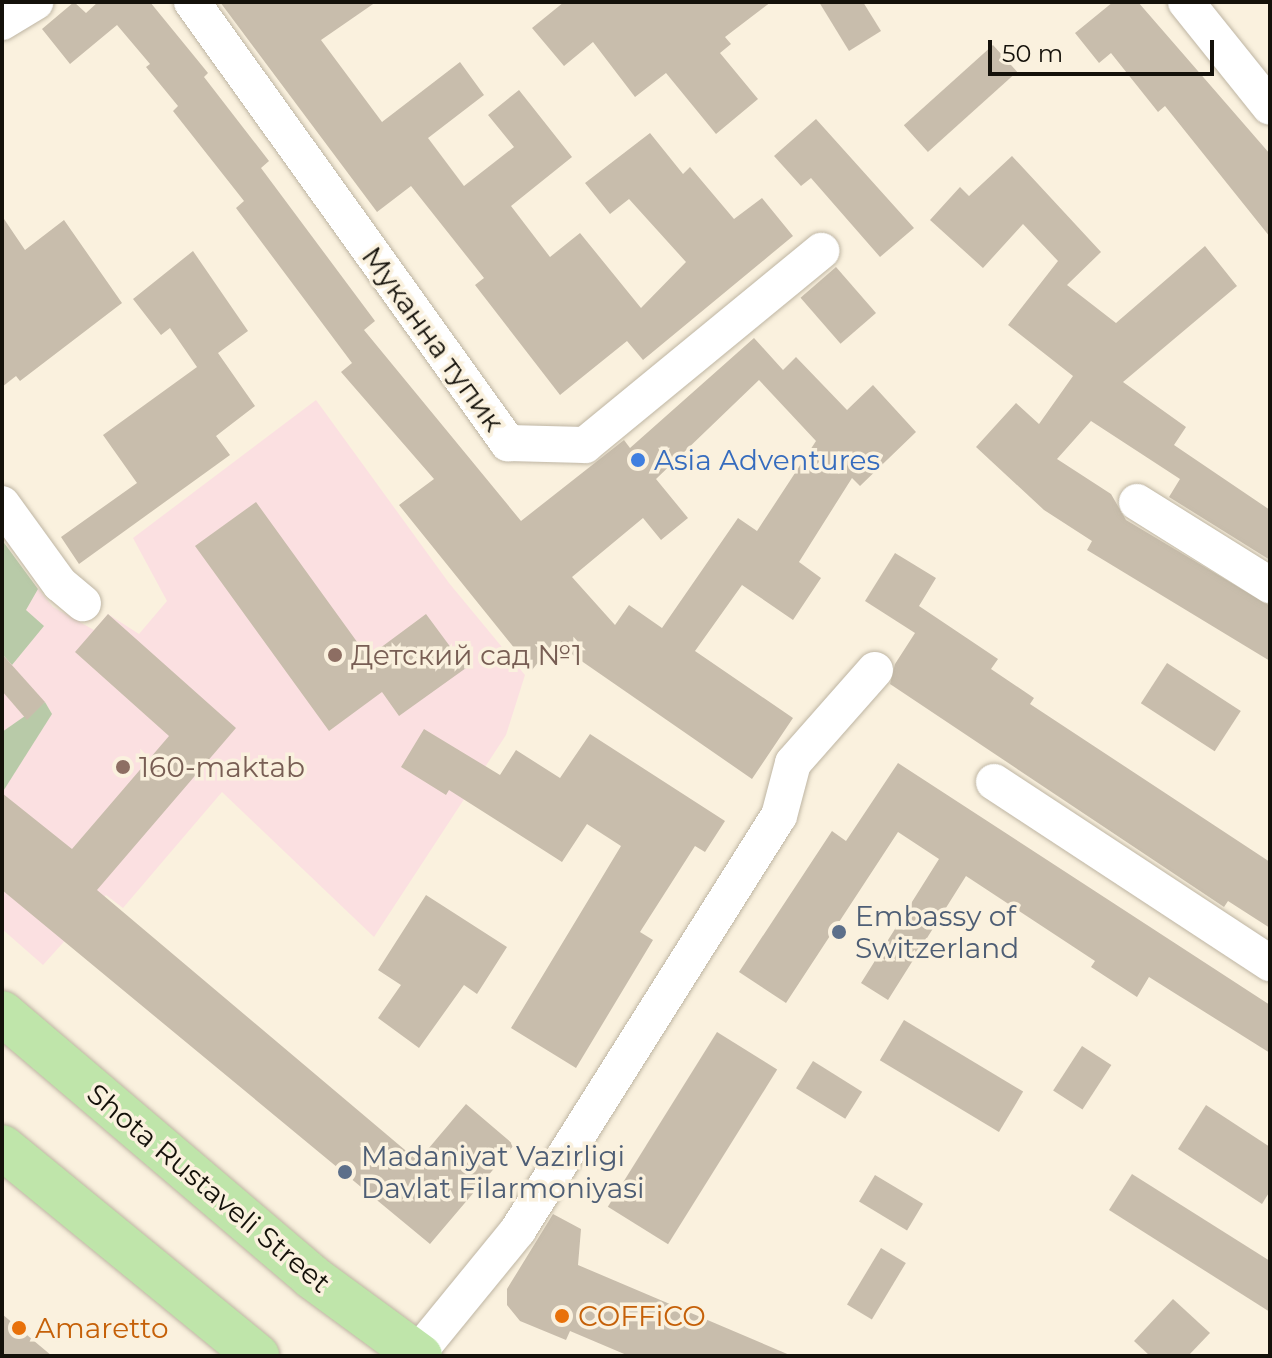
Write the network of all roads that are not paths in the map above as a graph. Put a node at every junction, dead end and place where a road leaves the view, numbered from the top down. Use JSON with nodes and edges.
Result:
{"nodes":[{"id":1,"x":35,"y":2,"type":"edge"},
{"id":2,"x":192,"y":2,"type":"edge"},
{"id":3,"x":1186,"y":2,"type":"edge"},
{"id":4,"x":2,"y":22,"type":"edge"},
{"id":5,"x":1270,"y":107,"type":"edge"},
{"id":6,"x":821,"y":251,"type":"dead end"},
{"id":7,"x":1137,"y":502,"type":"dead end"},
{"id":8,"x":2,"y":504,"type":"edge"},
{"id":9,"x":1270,"y":585,"type":"edge"},
{"id":10,"x":83,"y":603,"type":"dead end"},
{"id":11,"x":875,"y":670,"type":"dead end"},
{"id":12,"x":994,"y":782,"type":"dead end"},
{"id":13,"x":1270,"y":963,"type":"edge"},
{"id":14,"x":2,"y":1013,"type":"edge"},
{"id":15,"x":2,"y":1147,"type":"edge"},
{"id":16,"x":419,"y":1355,"type":"edge"},
{"id":17,"x":257,"y":1356,"type":"edge"}],
"edges":[{"from":1,"to":4,"type":"street"},
{"from":2,"to":6,"type":"street","name":"Муканна тупик"},
{"from":3,"to":5,"type":"street"},
{"from":7,"to":9,"type":"street"},
{"from":8,"to":10,"type":"street"},
{"from":11,"to":16,"type":"street"},
{"from":12,"to":13,"type":"street"},
{"from":14,"to":16,"type":"main road","name":"Shota Rustaveli Street"},
{"from":15,"to":17,"type":"main road"}]}
